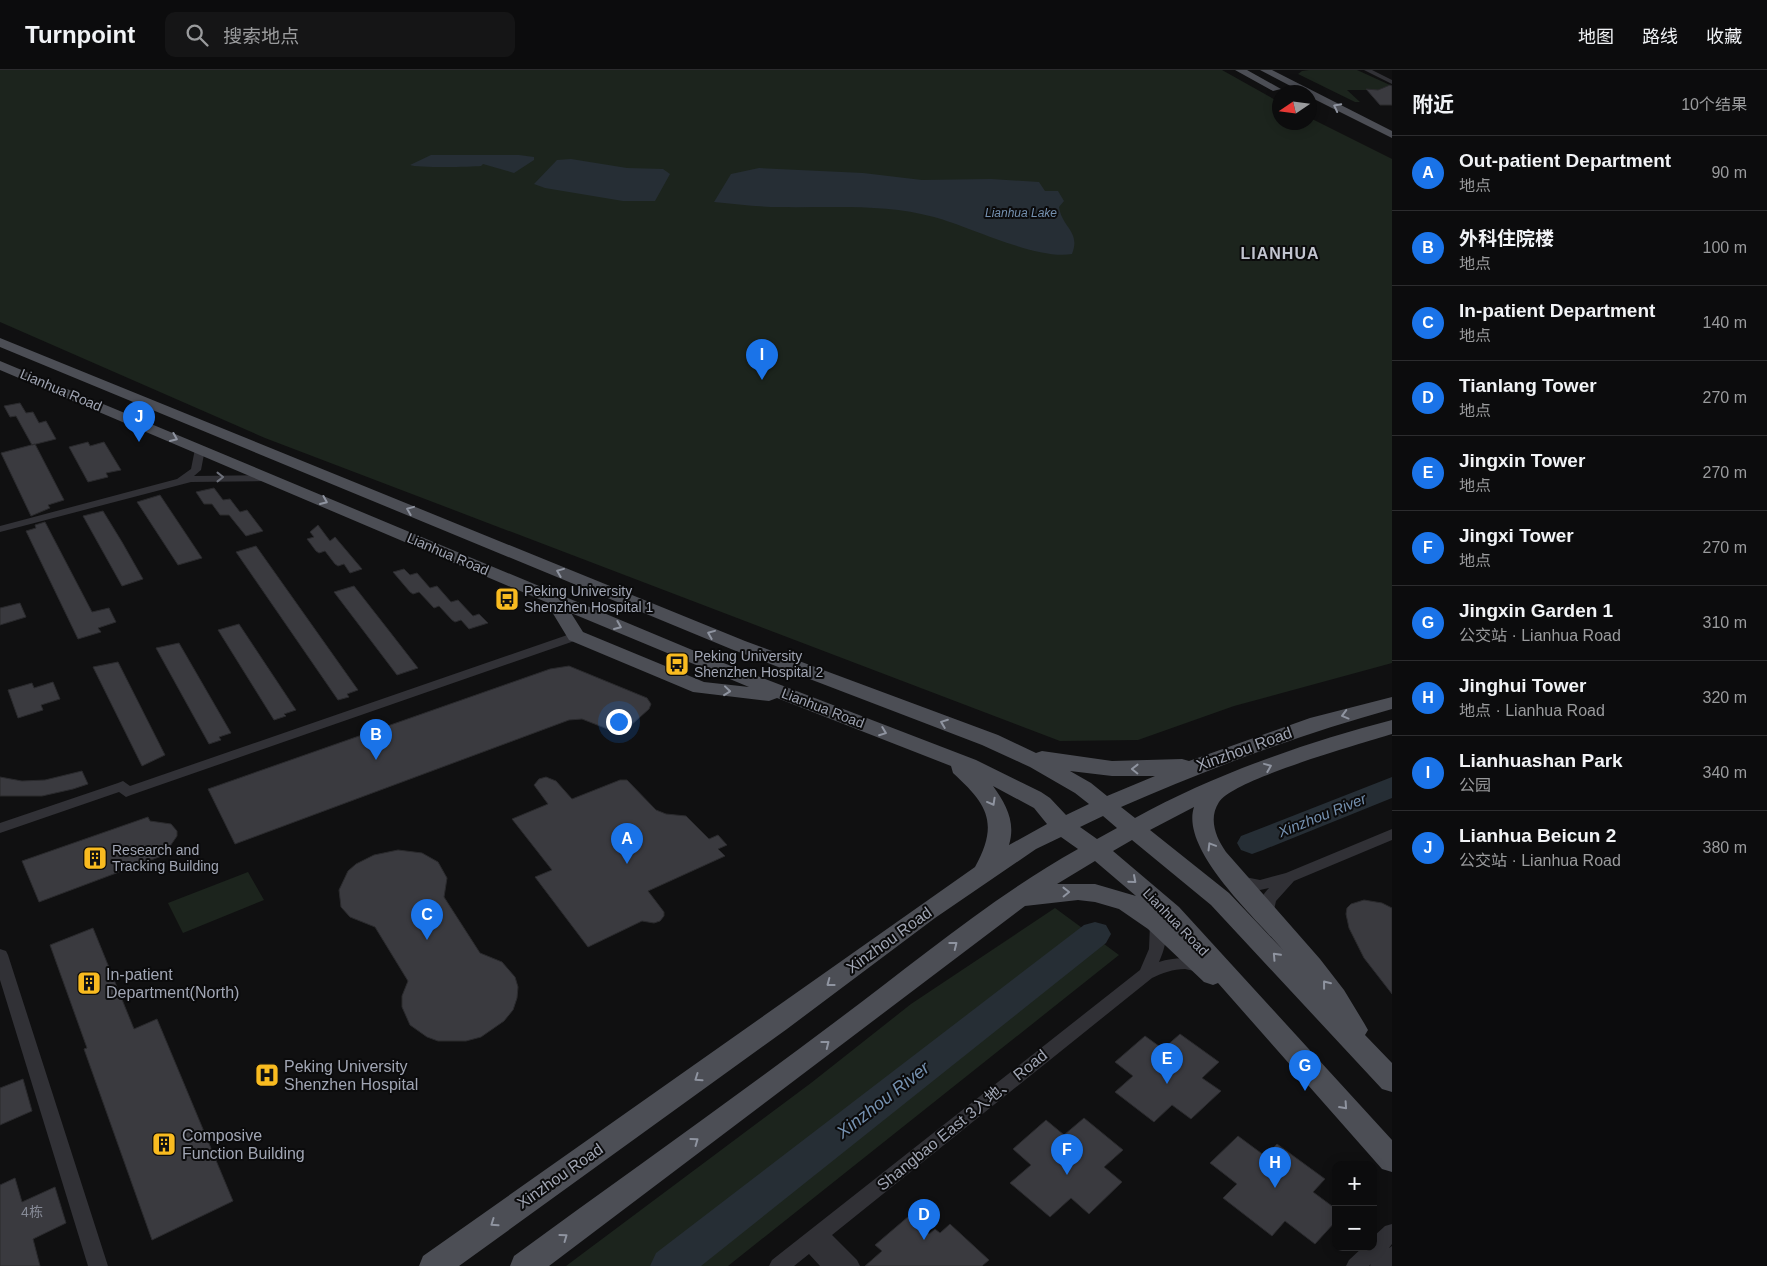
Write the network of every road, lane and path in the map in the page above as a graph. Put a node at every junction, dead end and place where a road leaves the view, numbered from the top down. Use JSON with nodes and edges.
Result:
{"nodes":[{"id":1,"x":1240,"y":70,"type":"edge"},
{"id":2,"x":1265,"y":70,"type":"edge"},
{"id":3,"x":1367,"y":70,"type":"edge"},
{"id":4,"x":1392,"y":72,"type":"edge"},
{"id":5,"x":1375,"y":74,"type":"junction"},
{"id":6,"x":1392,"y":82,"type":"edge"},
{"id":7,"x":1294,"y":85,"type":"edge"},
{"id":8,"x":1272,"y":86,"type":"edge"},
{"id":9,"x":1317,"y":97,"type":"edge"},
{"id":10,"x":1364,"y":120,"type":"junction"},
{"id":11,"x":1392,"y":127,"type":"edge"},
{"id":12,"x":1392,"y":134,"type":"edge"},
{"id":13,"x":1392,"y":139,"type":"edge"},
{"id":14,"x":1380,"y":142,"type":"dead end"},
{"id":15,"x":1392,"y":147,"type":"edge"},
{"id":16,"x":0,"y":342,"type":"edge"},
{"id":17,"x":0,"y":365,"type":"edge"},
{"id":18,"x":200,"y":449,"type":"junction"},
{"id":19,"x":268,"y":478,"type":"junction"},
{"id":20,"x":173,"y":483,"type":"junction"},
{"id":21,"x":0,"y":528,"type":"edge"},
{"id":22,"x":553,"y":598,"type":"junction"},
{"id":23,"x":576,"y":636,"type":"junction"},
{"id":24,"x":795,"y":697,"type":"junction"},
{"id":25,"x":1392,"y":703,"type":"edge"},
{"id":26,"x":1392,"y":727,"type":"edge"},
{"id":27,"x":990,"y":740,"type":"junction"},
{"id":28,"x":946,"y":756,"type":"junction"},
{"id":29,"x":1201,"y":764,"type":"junction"},
{"id":30,"x":1222,"y":785,"type":"junction"},
{"id":31,"x":1104,"y":806,"type":"junction"},
{"id":32,"x":1062,"y":826,"type":"junction"},
{"id":33,"x":0,"y":828,"type":"edge"},
{"id":34,"x":1134,"y":828,"type":"junction"},
{"id":35,"x":1392,"y":834,"type":"edge"},
{"id":36,"x":1095,"y":850,"type":"junction"},
{"id":37,"x":983,"y":873,"type":"junction"},
{"id":38,"x":1232,"y":875,"type":"junction"},
{"id":39,"x":1290,"y":877,"type":"junction"},
{"id":40,"x":1018,"y":900,"type":"junction"},
{"id":41,"x":1271,"y":920,"type":"junction"},
{"id":42,"x":1158,"y":924,"type":"junction"},
{"id":43,"x":0,"y":955,"type":"edge"},
{"id":44,"x":1200,"y":966,"type":"junction"},
{"id":45,"x":1146,"y":974,"type":"junction"},
{"id":46,"x":1252,"y":1005,"type":"junction"},
{"id":47,"x":1369,"y":1056,"type":"junction"},
{"id":48,"x":1392,"y":1081,"type":"edge"},
{"id":49,"x":1392,"y":1160,"type":"edge"},
{"id":50,"x":1392,"y":1232,"type":"edge"},
{"id":51,"x":814,"y":1238,"type":"junction"},
{"id":52,"x":1392,"y":1255,"type":"edge"},
{"id":53,"x":98,"y":1266,"type":"edge"},
{"id":54,"x":434,"y":1266,"type":"edge"},
{"id":55,"x":525,"y":1266,"type":"edge"},
{"id":56,"x":780,"y":1266,"type":"edge"},
{"id":57,"x":833,"y":1266,"type":"edge"},
{"id":58,"x":850,"y":1266,"type":"edge"},
{"id":59,"x":1356,"y":1266,"type":"edge"},
{"id":60,"x":1380,"y":1266,"type":"edge"}],
"edges":[{"from":1,"to":8,"type":"main road"},
{"from":2,"to":7,"type":"main road"},
{"from":3,"to":5,"type":"street"},
{"from":4,"to":5,"type":"street"},
{"from":5,"to":6,"type":"street"},
{"from":10,"to":9,"type":"main road","one_way":true},
{"from":10,"to":11,"type":"main road"},
{"from":10,"to":12,"type":"main road"},
{"from":12,"to":13,"type":"main road"},
{"from":14,"to":15,"type":"main road"},
{"from":27,"to":16,"type":"main road","name":"Lianhua Road","one_way":true},
{"from":17,"to":18,"type":"main road","name":"Lianhua Road","one_way":true},
{"from":18,"to":19,"type":"main road","name":"Lianhua Road"},
{"from":18,"to":20,"type":"street"},
{"from":20,"to":19,"type":"street","one_way":true},
{"from":19,"to":22,"type":"main road","name":"Lianhua Road","one_way":true},
{"from":20,"to":21,"type":"street"},
{"from":22,"to":23,"type":"main road"},
{"from":22,"to":24,"type":"main road","name":"Lianhua Road","one_way":true},
{"from":23,"to":24,"type":"main road","one_way":true},
{"from":23,"to":33,"type":"street"},
{"from":24,"to":28,"type":"main road","name":"Lianhua Road","one_way":true},
{"from":25,"to":29,"type":"main road","name":"Xinzhou Road","one_way":true},
{"from":30,"to":26,"type":"main road","name":"Xinzhou Road","one_way":true},
{"from":29,"to":27,"type":"main road","one_way":true},
{"from":27,"to":31,"type":"main road","name":"Lianhua Road"},
{"from":28,"to":32,"type":"main road","name":"Lianhua Road"},
{"from":28,"to":37,"type":"main road","one_way":true},
{"from":29,"to":31,"type":"main road","name":"Xinzhou Road"},
{"from":30,"to":34,"type":"main road","name":"Xinzhou Road"},
{"from":38,"to":30,"type":"main road","one_way":true},
{"from":31,"to":32,"type":"main road","name":"Xinzhou Road"},
{"from":31,"to":34,"type":"main road","name":"Lianhua Road"},
{"from":32,"to":36,"type":"main road","name":"Lianhua Road"},
{"from":32,"to":37,"type":"main road","name":"Xinzhou Road"},
{"from":34,"to":36,"type":"main road","name":"Xinzhou Road"},
{"from":47,"to":34,"type":"main road","name":"Lianhua Road","one_way":true},
{"from":35,"to":39,"type":"street"},
{"from":36,"to":40,"type":"main road","name":"Xinzhou Road"},
{"from":36,"to":46,"type":"main road","name":"Lianhua Road","one_way":true},
{"from":37,"to":54,"type":"main road","name":"Xinzhou Road","one_way":true},
{"from":38,"to":39,"type":"street"},
{"from":38,"to":41,"type":"main road"},
{"from":39,"to":41,"type":"street"},
{"from":40,"to":42,"type":"main road","one_way":true},
{"from":55,"to":40,"type":"main road","name":"Xinzhou Road","one_way":true},
{"from":47,"to":41,"type":"main road","one_way":true},
{"from":42,"to":44,"type":"main road"},
{"from":42,"to":45,"type":"street","name":"Shangbao East 3入地、 Road"},
{"from":43,"to":53,"type":"street"},
{"from":44,"to":45,"type":"street","name":"Shangbao East 3入地、 Road"},
{"from":44,"to":46,"type":"main road"},
{"from":45,"to":51,"type":"street","name":"Shangbao East 3入地、 Road"},
{"from":46,"to":49,"type":"main road","name":"Lianhua Road","one_way":true},
{"from":47,"to":48,"type":"main road","name":"Lianhua Road"},
{"from":50,"to":59,"type":"street"},
{"from":51,"to":56,"type":"street","name":"Shangbao East 3入地、 Road"},
{"from":51,"to":57,"type":"street"},
{"from":51,"to":58,"type":"street"},
{"from":52,"to":60,"type":"street"}]}
